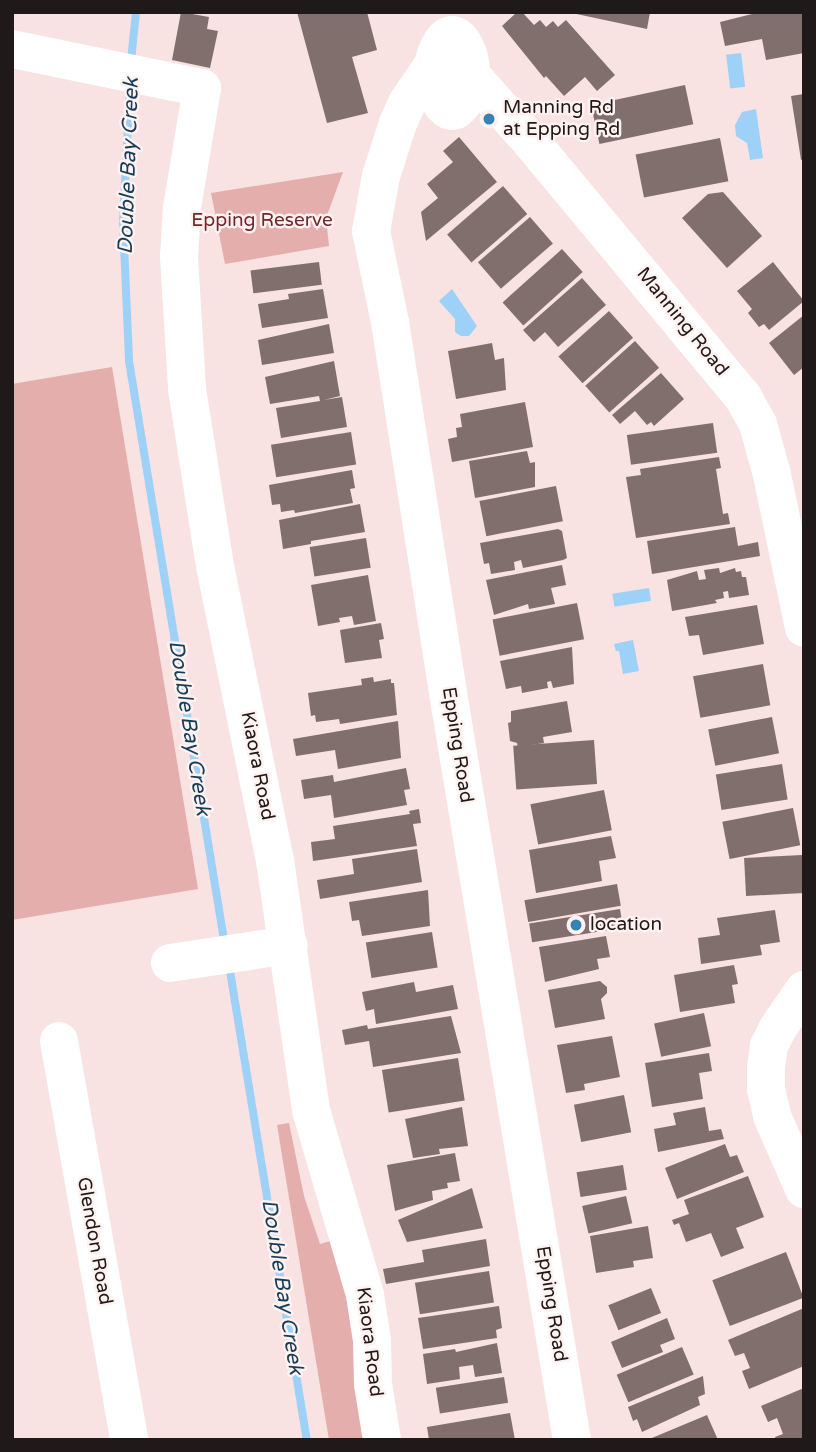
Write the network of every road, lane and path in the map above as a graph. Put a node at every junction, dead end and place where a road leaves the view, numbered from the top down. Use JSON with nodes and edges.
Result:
{"nodes":[{"id":1,"x":446,"y":44,"type":"edge"},
{"id":2,"x":12,"y":49,"type":"edge"},
{"id":3,"x":804,"y":628,"type":"edge"},
{"id":4,"x":273,"y":948,"type":"junction"},
{"id":5,"x":188,"y":960,"type":"dead end"},
{"id":6,"x":804,"y":990,"type":"edge"},
{"id":7,"x":59,"y":1041,"type":"dead end"},
{"id":8,"x":801,"y":1178,"type":"edge"},
{"id":9,"x":129,"y":1440,"type":"edge"},
{"id":10,"x":382,"y":1440,"type":"edge"},
{"id":11,"x":572,"y":1440,"type":"edge"}],
"edges":[{"from":1,"to":3,"type":"street","name":"Manning Road"},
{"from":1,"to":11,"type":"street","name":"Epping Road"},
{"from":2,"to":4,"type":"street","name":"Kiaora Road"},
{"from":4,"to":5,"type":"street"},
{"from":4,"to":10,"type":"street","name":"Kiaora Road"},
{"from":6,"to":8,"type":"street"},
{"from":7,"to":9,"type":"street","name":"Glendon Road"}]}
